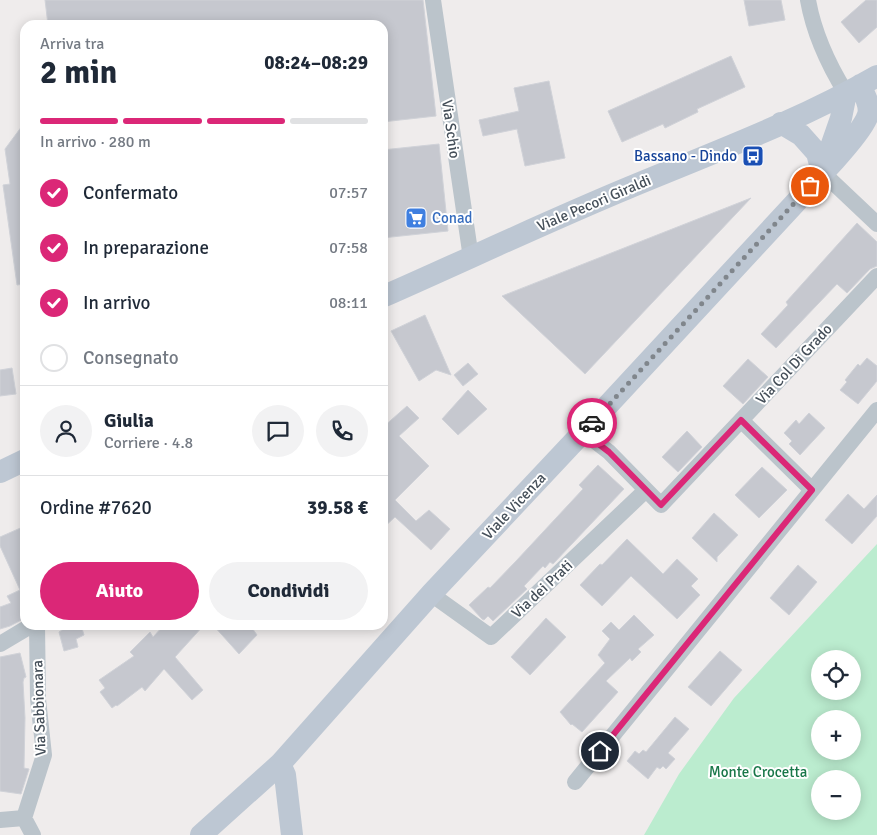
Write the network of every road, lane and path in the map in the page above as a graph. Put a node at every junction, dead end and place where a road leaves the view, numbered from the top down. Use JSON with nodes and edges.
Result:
{"nodes":[{"id":1,"x":433,"y":0,"type":"edge"},
{"id":2,"x":808,"y":0,"type":"edge"},
{"id":3,"x":861,"y":85,"type":"edge"},
{"id":4,"x":781,"y":123,"type":"junction"},
{"id":5,"x":877,"y":123,"type":"edge"},
{"id":6,"x":852,"y":140,"type":"junction"},
{"id":7,"x":822,"y":172,"type":"junction"},
{"id":8,"x":877,"y":224,"type":"edge"},
{"id":9,"x":471,"y":258,"type":"junction"},
{"id":10,"x":877,"y":276,"type":"edge"},
{"id":11,"x":388,"y":294,"type":"edge"},
{"id":12,"x":877,"y":410,"type":"edge"},
{"id":13,"x":741,"y":420,"type":"junction"},
{"id":14,"x":583,"y":432,"type":"junction"},
{"id":15,"x":20,"y":462,"type":"edge"},
{"id":16,"x":0,"y":472,"type":"edge"},
{"id":17,"x":646,"y":490,"type":"junction"},
{"id":18,"x":812,"y":490,"type":"junction"},
{"id":19,"x":431,"y":594,"type":"junction"},
{"id":20,"x":24,"y":630,"type":"edge"},
{"id":21,"x":37,"y":630,"type":"edge"},
{"id":22,"x":0,"y":644,"type":"edge"},
{"id":23,"x":280,"y":764,"type":"junction"},
{"id":24,"x":575,"y":782,"type":"dead end"},
{"id":25,"x":24,"y":818,"type":"junction"},
{"id":26,"x":0,"y":820,"type":"edge"},
{"id":27,"x":33,"y":835,"type":"edge"},
{"id":28,"x":201,"y":835,"type":"edge"},
{"id":29,"x":292,"y":835,"type":"edge"}],
"edges":[{"from":1,"to":9,"type":"street","name":"Via Schio"},
{"from":2,"to":3,"type":"street"},
{"from":3,"to":4,"type":"street","name":"Viale Pecori Giraldi"},
{"from":3,"to":6,"type":"street"},
{"from":3,"to":7,"type":"street"},
{"from":4,"to":7,"type":"street"},
{"from":4,"to":9,"type":"street","name":"Viale Pecori Giraldi"},
{"from":5,"to":6,"type":"street"},
{"from":6,"to":7,"type":"street","name":"Viale Vicenza"},
{"from":7,"to":8,"type":"street"},
{"from":7,"to":14,"type":"street","name":"Viale Vicenza"},
{"from":9,"to":11,"type":"street","name":"Viale Pecori Giraldi"},
{"from":10,"to":13,"type":"street","name":"Via Col Di Grado"},
{"from":12,"to":18,"type":"street"},
{"from":13,"to":17,"type":"street","name":"Via Col Di Grado"},
{"from":13,"to":18,"type":"street"},
{"from":14,"to":17,"type":"street","name":"Via Col Di Grado"},
{"from":14,"to":19,"type":"street","name":"Viale Vicenza"},
{"from":15,"to":16,"type":"street"},
{"from":17,"to":19,"type":"street","name":"Via dei Prati"},
{"from":18,"to":24,"type":"street"},
{"from":19,"to":23,"type":"street","name":"Viale Vicenza"},
{"from":20,"to":22,"type":"street"},
{"from":21,"to":25,"type":"street","name":"Via Sabbionara"},
{"from":23,"to":28,"type":"street","name":"Viale Vicenza"},
{"from":23,"to":29,"type":"street"},
{"from":25,"to":26,"type":"street"},
{"from":25,"to":27,"type":"street"}]}
